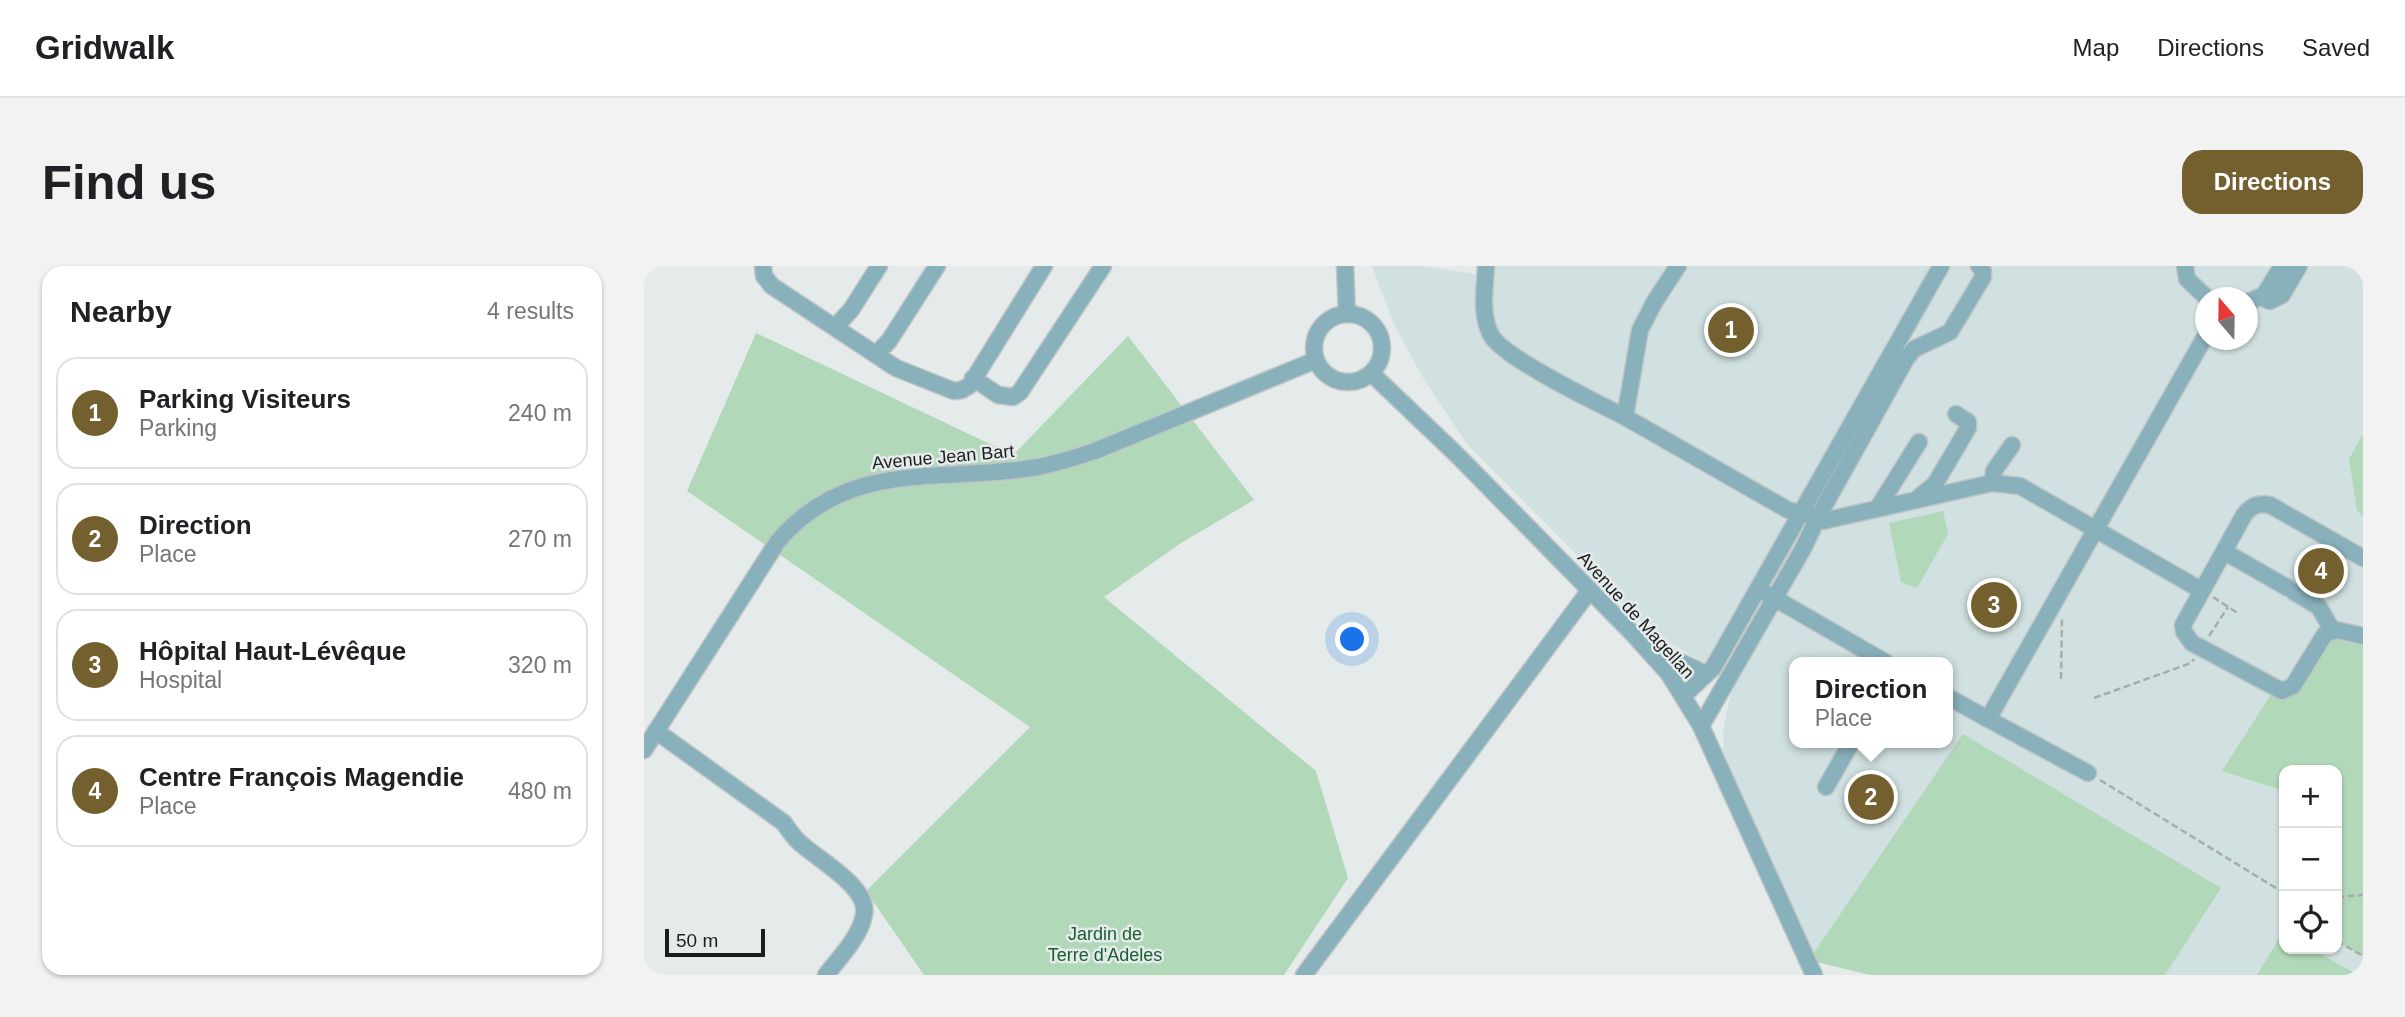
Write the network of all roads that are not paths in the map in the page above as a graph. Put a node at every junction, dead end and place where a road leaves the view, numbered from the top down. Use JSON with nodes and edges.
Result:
{"nodes":[{"id":1,"x":763,"y":266,"type":"edge"},
{"id":2,"x":879,"y":266,"type":"edge"},
{"id":3,"x":937,"y":266,"type":"edge"},
{"id":4,"x":1044,"y":266,"type":"edge"},
{"id":5,"x":1103,"y":266,"type":"edge"},
{"id":6,"x":1345,"y":266,"type":"edge"},
{"id":7,"x":1486,"y":266,"type":"edge"},
{"id":8,"x":1678,"y":266,"type":"edge"},
{"id":9,"x":1941,"y":266,"type":"edge"},
{"id":10,"x":1979,"y":266,"type":"edge"},
{"id":11,"x":2185,"y":266,"type":"edge"},
{"id":12,"x":2282,"y":266,"type":"edge"},
{"id":13,"x":2299,"y":266,"type":"edge"},
{"id":14,"x":2195,"y":287,"type":"edge"},
{"id":15,"x":2264,"y":295,"type":"junction"},
{"id":16,"x":2258,"y":298,"type":"edge"},
{"id":17,"x":1347,"y":314,"type":"junction"},
{"id":18,"x":835,"y":327,"type":"junction"},
{"id":19,"x":2197,"y":350,"type":"edge"},
{"id":20,"x":876,"y":354,"type":"junction"},
{"id":21,"x":1899,"y":356,"type":"junction"},
{"id":22,"x":1316,"y":360,"type":"junction"},
{"id":23,"x":1371,"y":373,"type":"junction"},
{"id":24,"x":973,"y":378,"type":"junction"},
{"id":25,"x":1956,"y":414,"type":"dead end"},
{"id":26,"x":1625,"y":417,"type":"junction"},
{"id":27,"x":1919,"y":442,"type":"dead end"},
{"id":28,"x":2012,"y":445,"type":"dead end"},
{"id":29,"x":1992,"y":482,"type":"junction"},
{"id":30,"x":1936,"y":490,"type":"junction"},
{"id":31,"x":1877,"y":509,"type":"junction"},
{"id":32,"x":1801,"y":514,"type":"junction"},
{"id":33,"x":1818,"y":517,"type":"junction"},
{"id":34,"x":2097,"y":530,"type":"junction"},
{"id":35,"x":2225,"y":552,"type":"junction"},
{"id":36,"x":2363,"y":558,"type":"edge"},
{"id":37,"x":1759,"y":589,"type":"junction"},
{"id":38,"x":1590,"y":590,"type":"junction"},
{"id":39,"x":2202,"y":590,"type":"junction"},
{"id":40,"x":1774,"y":598,"type":"junction"},
{"id":41,"x":2332,"y":630,"type":"junction"},
{"id":42,"x":2363,"y":636,"type":"edge"},
{"id":43,"x":1642,"y":644,"type":"junction"},
{"id":44,"x":1876,"y":657,"type":"edge"},
{"id":45,"x":1706,"y":674,"type":"junction"},
{"id":46,"x":1684,"y":695,"type":"junction"},
{"id":47,"x":1953,"y":700,"type":"edge"},
{"id":48,"x":1988,"y":719,"type":"junction"},
{"id":49,"x":1701,"y":726,"type":"junction"},
{"id":50,"x":656,"y":730,"type":"junction"},
{"id":51,"x":1848,"y":748,"type":"edge"},
{"id":52,"x":644,"y":750,"type":"edge"},
{"id":53,"x":2088,"y":773,"type":"road end"},
{"id":54,"x":1826,"y":787,"type":"dead end"},
{"id":55,"x":826,"y":975,"type":"edge"},
{"id":56,"x":1304,"y":975,"type":"edge"},
{"id":57,"x":1814,"y":975,"type":"edge"}],
"edges":[{"from":1,"to":18,"type":"street"},
{"from":2,"to":18,"type":"street"},
{"from":3,"to":20,"type":"street"},
{"from":4,"to":24,"type":"street"},
{"from":5,"to":24,"type":"street"},
{"from":6,"to":17,"type":"street"},
{"from":7,"to":26,"type":"street"},
{"from":8,"to":26,"type":"street"},
{"from":9,"to":21,"type":"street"},
{"from":10,"to":21,"type":"street"},
{"from":11,"to":14,"type":"street"},
{"from":12,"to":15,"type":"street"},
{"from":13,"to":15,"type":"street"},
{"from":15,"to":16,"type":"street"},
{"from":17,"to":22,"type":"street"},
{"from":17,"to":23,"type":"street"},
{"from":18,"to":20,"type":"street"},
{"from":19,"to":34,"type":"street"},
{"from":20,"to":24,"type":"street"},
{"from":21,"to":32,"type":"street"},
{"from":21,"to":33,"type":"street"},
{"from":22,"to":23,"type":"street"},
{"from":22,"to":50,"type":"street","name":"Avenue Jean Bart"},
{"from":23,"to":38,"type":"street","name":"Avenue de Magellan"},
{"from":25,"to":30,"type":"street"},
{"from":26,"to":32,"type":"street"},
{"from":27,"to":31,"type":"street"},
{"from":28,"to":29,"type":"street"},
{"from":29,"to":30,"type":"street"},
{"from":29,"to":34,"type":"street"},
{"from":30,"to":31,"type":"street"},
{"from":31,"to":33,"type":"street"},
{"from":32,"to":33,"type":"street"},
{"from":32,"to":37,"type":"street"},
{"from":33,"to":40,"type":"street"},
{"from":34,"to":39,"type":"street"},
{"from":34,"to":48,"type":"street"},
{"from":35,"to":36,"type":"street"},
{"from":35,"to":39,"type":"street"},
{"from":35,"to":41,"type":"street"},
{"from":37,"to":40,"type":"street"},
{"from":37,"to":45,"type":"street"},
{"from":38,"to":43,"type":"street","name":"Avenue de Magellan"},
{"from":38,"to":56,"type":"street"},
{"from":39,"to":41,"type":"street"},
{"from":40,"to":44,"type":"street"},
{"from":40,"to":49,"type":"street"},
{"from":41,"to":42,"type":"street"},
{"from":43,"to":45,"type":"street"},
{"from":43,"to":46,"type":"street","name":"Avenue de Magellan"},
{"from":45,"to":46,"type":"street"},
{"from":46,"to":49,"type":"street","name":"Avenue de Magellan"},
{"from":47,"to":48,"type":"street"},
{"from":48,"to":53,"type":"street"},
{"from":49,"to":57,"type":"street","name":"Avenue de Magellan"},
{"from":50,"to":52,"type":"street","name":"Avenue Jean Bart"},
{"from":50,"to":55,"type":"street"},
{"from":51,"to":54,"type":"street"}]}
